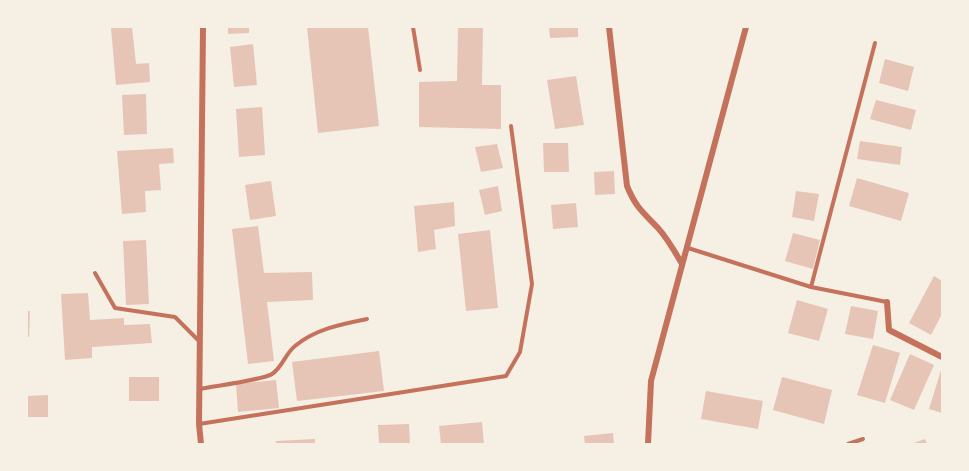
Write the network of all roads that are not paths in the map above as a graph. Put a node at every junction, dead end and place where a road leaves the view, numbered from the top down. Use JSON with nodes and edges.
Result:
{"nodes":[{"id":1,"x":203,"y":27,"type":"edge"},
{"id":2,"x":413,"y":27,"type":"edge"},
{"id":3,"x":609,"y":27,"type":"edge"},
{"id":4,"x":746,"y":27,"type":"edge"},
{"id":5,"x":875,"y":43,"type":"dead end"},
{"id":6,"x":420,"y":70,"type":"dead end"},
{"id":7,"x":511,"y":126,"type":"dead end"},
{"id":8,"x":687,"y":248,"type":"junction"},
{"id":9,"x":682,"y":264,"type":"junction"},
{"id":10,"x":95,"y":273,"type":"dead end"},
{"id":11,"x":811,"y":287,"type":"junction"},
{"id":12,"x":887,"y":302,"type":"joint"},
{"id":13,"x":368,"y":319,"type":"dead end"},
{"id":14,"x":200,"y":343,"type":"junction"},
{"id":15,"x":942,"y":357,"type":"edge"},
{"id":16,"x":200,"y":389,"type":"junction"},
{"id":17,"x":199,"y":424,"type":"junction"},
{"id":18,"x":863,"y":439,"type":"dead end"},
{"id":19,"x":201,"y":444,"type":"edge"},
{"id":20,"x":648,"y":444,"type":"edge"},
{"id":21,"x":848,"y":444,"type":"edge"}],
"edges":[{"from":1,"to":14,"type":"street"},
{"from":2,"to":6,"type":"lane"},
{"from":3,"to":9,"type":"street"},
{"from":4,"to":8,"type":"street"},
{"from":5,"to":11,"type":"lane"},
{"from":7,"to":17,"type":"lane"},
{"from":8,"to":9,"type":"street"},
{"from":8,"to":11,"type":"lane"},
{"from":9,"to":20,"type":"street"},
{"from":10,"to":14,"type":"lane"},
{"from":11,"to":12,"type":"lane"},
{"from":12,"to":15,"type":"street"},
{"from":13,"to":16,"type":"lane"},
{"from":14,"to":16,"type":"street"},
{"from":16,"to":17,"type":"street"},
{"from":17,"to":19,"type":"street"},
{"from":18,"to":21,"type":"lane"}]}
